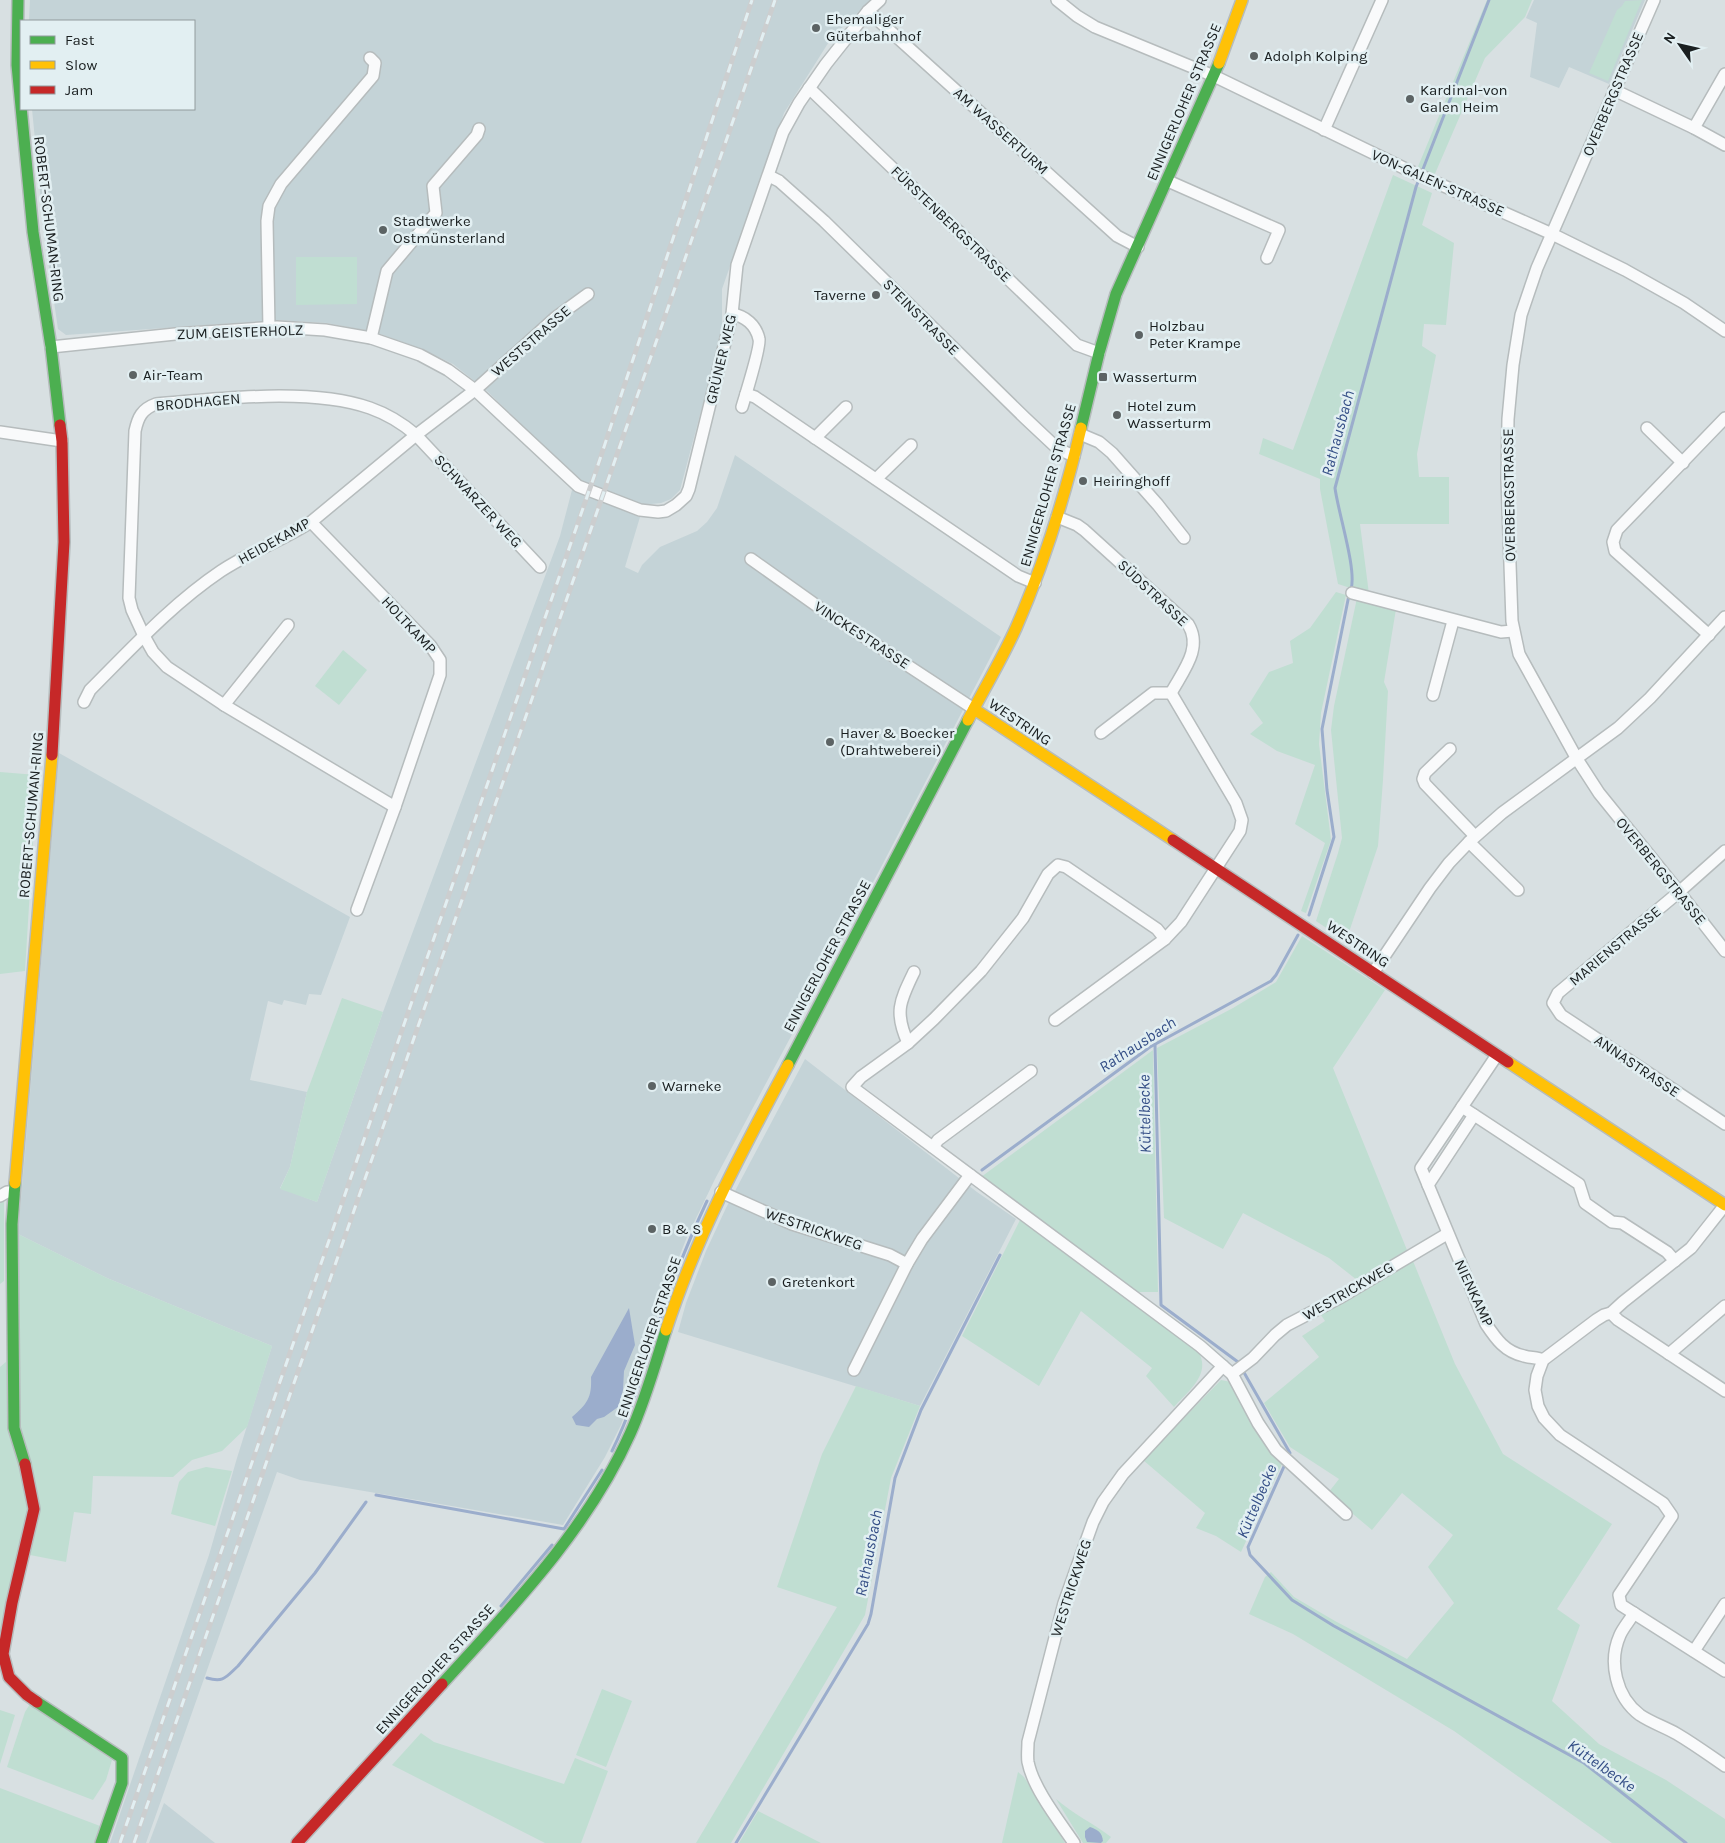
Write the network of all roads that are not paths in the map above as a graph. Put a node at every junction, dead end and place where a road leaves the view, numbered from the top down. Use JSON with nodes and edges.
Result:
{"nodes":[{"id":1,"x":18,"y":0,"type":"edge"},
{"id":2,"x":880,"y":0,"type":"edge"},
{"id":3,"x":1057,"y":0,"type":"edge"},
{"id":4,"x":1242,"y":0,"type":"edge"},
{"id":5,"x":1382,"y":0,"type":"edge"},
{"id":6,"x":1654,"y":0,"type":"edge"},
{"id":7,"x":868,"y":11,"type":"junction"},
{"id":8,"x":370,"y":58,"type":"dead end"},
{"id":9,"x":1725,"y":74,"type":"edge"},
{"id":10,"x":1214,"y":76,"type":"junction"},
{"id":11,"x":809,"y":88,"type":"junction"},
{"id":12,"x":1614,"y":90,"type":"junction"},
{"id":13,"x":20,"y":104,"type":"edge"},
{"id":14,"x":21,"y":110,"type":"edge"},
{"id":15,"x":1694,"y":128,"type":"junction"},
{"id":16,"x":479,"y":129,"type":"dead end"},
{"id":17,"x":1324,"y":130,"type":"junction"},
{"id":18,"x":1725,"y":145,"type":"edge"},
{"id":19,"x":769,"y":176,"type":"junction"},
{"id":20,"x":1168,"y":181,"type":"junction"},
{"id":21,"x":1552,"y":234,"type":"junction"},
{"id":22,"x":1138,"y":247,"type":"junction"},
{"id":23,"x":1267,"y":258,"type":"dead end"},
{"id":24,"x":588,"y":294,"type":"dead end"},
{"id":25,"x":732,"y":314,"type":"junction"},
{"id":26,"x":269,"y":328,"type":"junction"},
{"id":27,"x":1725,"y":331,"type":"edge"},
{"id":28,"x":371,"y":338,"type":"junction"},
{"id":29,"x":51,"y":347,"type":"junction"},
{"id":30,"x":1098,"y":353,"type":"junction"},
{"id":31,"x":475,"y":390,"type":"junction"},
{"id":32,"x":746,"y":394,"type":"junction"},
{"id":33,"x":742,"y":407,"type":"dead end"},
{"id":34,"x":846,"y":408,"type":"dead end"},
{"id":35,"x":1725,"y":418,"type":"edge"},
{"id":36,"x":1647,"y":428,"type":"dead end"},
{"id":37,"x":0,"y":432,"type":"edge"},
{"id":38,"x":1080,"y":434,"type":"junction"},
{"id":39,"x":416,"y":435,"type":"junction"},
{"id":40,"x":815,"y":438,"type":"junction"},
{"id":41,"x":62,"y":441,"type":"junction"},
{"id":42,"x":911,"y":445,"type":"dead end"},
{"id":43,"x":1074,"y":456,"type":"junction"},
{"id":44,"x":1683,"y":463,"type":"junction"},
{"id":45,"x":876,"y":479,"type":"junction"},
{"id":46,"x":1057,"y":517,"type":"junction"},
{"id":47,"x":311,"y":522,"type":"junction"},
{"id":48,"x":1184,"y":538,"type":"dead end"},
{"id":49,"x":751,"y":559,"type":"dead end"},
{"id":50,"x":540,"y":567,"type":"dead end"},
{"id":51,"x":1035,"y":583,"type":"junction"},
{"id":52,"x":1352,"y":593,"type":"dead end"},
{"id":53,"x":1725,"y":617,"type":"edge"},
{"id":54,"x":1453,"y":621,"type":"junction"},
{"id":55,"x":288,"y":626,"type":"dead end"},
{"id":56,"x":1513,"y":631,"type":"junction"},
{"id":57,"x":1708,"y":635,"type":"junction"},
{"id":58,"x":144,"y":636,"type":"junction"},
{"id":59,"x":1171,"y":693,"type":"junction"},
{"id":60,"x":1433,"y":695,"type":"dead end"},
{"id":61,"x":84,"y":702,"type":"dead end"},
{"id":62,"x":224,"y":705,"type":"junction"},
{"id":63,"x":974,"y":709,"type":"junction"},
{"id":64,"x":1101,"y":733,"type":"dead end"},
{"id":65,"x":1450,"y":749,"type":"dead end"},
{"id":66,"x":1577,"y":758,"type":"junction"},
{"id":67,"x":395,"y":807,"type":"junction"},
{"id":68,"x":1472,"y":839,"type":"junction"},
{"id":69,"x":1725,"y":851,"type":"edge"},
{"id":70,"x":1216,"y":868,"type":"junction"},
{"id":71,"x":1518,"y":890,"type":"dead end"},
{"id":72,"x":1679,"y":892,"type":"junction"},
{"id":73,"x":357,"y":910,"type":"dead end"},
{"id":74,"x":1165,"y":939,"type":"junction"},
{"id":75,"x":1725,"y":951,"type":"edge"},
{"id":76,"x":914,"y":972,"type":"dead end"},
{"id":77,"x":1373,"y":973,"type":"junction"},
{"id":78,"x":1553,"y":1003,"type":"joint"},
{"id":79,"x":1055,"y":1020,"type":"dead end"},
{"id":80,"x":908,"y":1043,"type":"junction"},
{"id":81,"x":1497,"y":1055,"type":"junction"},
{"id":82,"x":1032,"y":1071,"type":"dead end"},
{"id":83,"x":1462,"y":1107,"type":"junction"},
{"id":84,"x":1474,"y":1115,"type":"junction"},
{"id":85,"x":1725,"y":1124,"type":"edge"},
{"id":86,"x":933,"y":1147,"type":"junction"},
{"id":87,"x":970,"y":1175,"type":"junction"},
{"id":88,"x":1428,"y":1185,"type":"junction"},
{"id":89,"x":14,"y":1192,"type":"junction"},
{"id":90,"x":721,"y":1192,"type":"junction"},
{"id":91,"x":0,"y":1196,"type":"edge"},
{"id":92,"x":1725,"y":1205,"type":"edge"},
{"id":93,"x":1447,"y":1234,"type":"junction"},
{"id":94,"x":1674,"y":1261,"type":"junction"},
{"id":95,"x":907,"y":1264,"type":"junction"},
{"id":96,"x":1725,"y":1306,"type":"edge"},
{"id":97,"x":1612,"y":1313,"type":"junction"},
{"id":98,"x":1669,"y":1354,"type":"junction"},
{"id":99,"x":1543,"y":1360,"type":"junction"},
{"id":100,"x":1223,"y":1366,"type":"junction"},
{"id":101,"x":854,"y":1370,"type":"dead end"},
{"id":102,"x":1232,"y":1374,"type":"junction"},
{"id":103,"x":1725,"y":1391,"type":"edge"},
{"id":104,"x":1346,"y":1514,"type":"dead end"},
{"id":105,"x":1725,"y":1604,"type":"edge"},
{"id":106,"x":1634,"y":1613,"type":"junction"},
{"id":107,"x":1694,"y":1651,"type":"junction"},
{"id":108,"x":1725,"y":1671,"type":"edge"},
{"id":109,"x":1725,"y":1766,"type":"edge"},
{"id":110,"x":101,"y":1843,"type":"edge"},
{"id":111,"x":297,"y":1843,"type":"edge"},
{"id":112,"x":1074,"y":1843,"type":"edge"}],
"edges":[{"from":1,"to":13,"type":"street","name":"ROBERT-SCHUMAN-RING"},
{"from":2,"to":7,"type":"street","name":"GRÜNER WEG"},
{"from":3,"to":10,"type":"street","name":"VON-GALEN-STRASSE"},
{"from":4,"to":10,"type":"street","name":"ENNIGERLOHER STRASSE"},
{"from":5,"to":17,"type":"street"},
{"from":6,"to":12,"type":"street","name":"OVERBERGSTRASSE"},
{"from":7,"to":11,"type":"street","name":"GRÜNER WEG"},
{"from":7,"to":22,"type":"street","name":"AM WASSERTURM"},
{"from":8,"to":26,"type":"street"},
{"from":9,"to":15,"type":"street"},
{"from":10,"to":17,"type":"street","name":"VON-GALEN-STRASSE"},
{"from":10,"to":20,"type":"street","name":"ENNIGERLOHER STRASSE"},
{"from":11,"to":19,"type":"street","name":"GRÜNER WEG"},
{"from":11,"to":30,"type":"street","name":"FÜRSTENBERGSTRASSE"},
{"from":12,"to":15,"type":"street"},
{"from":12,"to":21,"type":"street","name":"OVERBERGSTRASSE"},
{"from":14,"to":29,"type":"street","name":"ROBERT-SCHUMAN-RING"},
{"from":15,"to":18,"type":"street"},
{"from":16,"to":28,"type":"street"},
{"from":17,"to":21,"type":"street","name":"VON-GALEN-STRASSE"},
{"from":19,"to":25,"type":"street","name":"GRÜNER WEG"},
{"from":19,"to":43,"type":"street","name":"STEINSTRASSE"},
{"from":20,"to":22,"type":"street","name":"ENNIGERLOHER STRASSE"},
{"from":20,"to":23,"type":"street"},
{"from":21,"to":27,"type":"street","name":"VON-GALEN-STRASSE"},
{"from":21,"to":56,"type":"street","name":"OVERBERGSTRASSE"},
{"from":22,"to":30,"type":"street","name":"ENNIGERLOHER STRASSE"},
{"from":24,"to":31,"type":"street","name":"WESTSTRASSE"},
{"from":25,"to":31,"type":"street","name":"GRÜNER WEG"},
{"from":25,"to":32,"type":"street"},
{"from":26,"to":28,"type":"street","name":"ZUM GEISTERHOLZ"},
{"from":26,"to":29,"type":"street","name":"ZUM GEISTERHOLZ"},
{"from":28,"to":31,"type":"street","name":"ZUM GEISTERHOLZ"},
{"from":29,"to":41,"type":"street","name":"ROBERT-SCHUMAN-RING"},
{"from":30,"to":38,"type":"street","name":"ENNIGERLOHER STRASSE"},
{"from":31,"to":39,"type":"street","name":"HEIDEKAMP"},
{"from":32,"to":33,"type":"street"},
{"from":32,"to":40,"type":"street"},
{"from":34,"to":40,"type":"street"},
{"from":35,"to":44,"type":"street"},
{"from":36,"to":44,"type":"street"},
{"from":37,"to":41,"type":"street"},
{"from":38,"to":43,"type":"street","name":"ENNIGERLOHER STRASSE"},
{"from":38,"to":48,"type":"street"},
{"from":39,"to":47,"type":"street","name":"HEIDEKAMP"},
{"from":39,"to":50,"type":"street","name":"SCHWARZER WEG"},
{"from":39,"to":58,"type":"street","name":"BRODHAGEN"},
{"from":40,"to":45,"type":"street"},
{"from":41,"to":89,"type":"street","name":"ROBERT-SCHUMAN-RING"},
{"from":42,"to":45,"type":"street"},
{"from":43,"to":46,"type":"street","name":"ENNIGERLOHER STRASSE"},
{"from":44,"to":57,"type":"street"},
{"from":45,"to":51,"type":"street"},
{"from":46,"to":51,"type":"street","name":"ENNIGERLOHER STRASSE"},
{"from":46,"to":59,"type":"street","name":"SÜDSTRASSE"},
{"from":47,"to":58,"type":"street","name":"HEIDEKAMP"},
{"from":47,"to":67,"type":"street","name":"HOLTKAMP"},
{"from":49,"to":63,"type":"street","name":"VINCKESTRASSE"},
{"from":51,"to":63,"type":"street","name":"ENNIGERLOHER STRASSE"},
{"from":52,"to":54,"type":"street"},
{"from":53,"to":57,"type":"street"},
{"from":54,"to":56,"type":"street"},
{"from":54,"to":60,"type":"street"},
{"from":55,"to":62,"type":"street"},
{"from":56,"to":66,"type":"street","name":"OVERBERGSTRASSE"},
{"from":57,"to":66,"type":"street"},
{"from":58,"to":61,"type":"street","name":"HEIDEKAMP"},
{"from":58,"to":62,"type":"street"},
{"from":59,"to":64,"type":"street"},
{"from":59,"to":70,"type":"street"},
{"from":62,"to":67,"type":"street"},
{"from":63,"to":70,"type":"street","name":"WESTRING"},
{"from":63,"to":90,"type":"street","name":"ENNIGERLOHER STRASSE"},
{"from":65,"to":68,"type":"street"},
{"from":66,"to":68,"type":"street"},
{"from":66,"to":72,"type":"street","name":"OVERBERGSTRASSE"},
{"from":67,"to":73,"type":"street","name":"HOLTKAMP"},
{"from":68,"to":71,"type":"street"},
{"from":68,"to":77,"type":"street"},
{"from":69,"to":72,"type":"street","name":"MARIENSTRASSE"},
{"from":70,"to":74,"type":"street"},
{"from":70,"to":77,"type":"street","name":"WESTRING"},
{"from":72,"to":75,"type":"street","name":"OVERBERGSTRASSE"},
{"from":72,"to":78,"type":"street","name":"MARIENSTRASSE"},
{"from":74,"to":79,"type":"street"},
{"from":74,"to":80,"type":"street"},
{"from":76,"to":80,"type":"street"},
{"from":77,"to":81,"type":"street","name":"WESTRING"},
{"from":78,"to":85,"type":"street","name":"ANNASTRASSE"},
{"from":80,"to":86,"type":"street"},
{"from":81,"to":83,"type":"street","name":"NIENKAMP"},
{"from":81,"to":92,"type":"street","name":"WESTRING"},
{"from":82,"to":86,"type":"street"},
{"from":83,"to":84,"type":"street"},
{"from":83,"to":88,"type":"street","name":"NIENKAMP"},
{"from":84,"to":88,"type":"street"},
{"from":84,"to":94,"type":"street"},
{"from":86,"to":87,"type":"street"},
{"from":87,"to":95,"type":"street"},
{"from":87,"to":100,"type":"street"},
{"from":88,"to":93,"type":"street","name":"NIENKAMP"},
{"from":89,"to":91,"type":"street"},
{"from":89,"to":110,"type":"street","name":"ROBERT-SCHUMAN-RING"},
{"from":90,"to":95,"type":"street","name":"WESTRICKWEG"},
{"from":90,"to":111,"type":"street","name":"ENNIGERLOHER STRASSE"},
{"from":92,"to":94,"type":"street"},
{"from":93,"to":99,"type":"street","name":"NIENKAMP"},
{"from":93,"to":102,"type":"street","name":"WESTRICKWEG"},
{"from":94,"to":97,"type":"street"},
{"from":95,"to":101,"type":"street"},
{"from":96,"to":98,"type":"street"},
{"from":97,"to":98,"type":"street"},
{"from":97,"to":99,"type":"street"},
{"from":98,"to":103,"type":"street"},
{"from":99,"to":106,"type":"street"},
{"from":100,"to":102,"type":"street"},
{"from":100,"to":112,"type":"street","name":"WESTRICKWEG"},
{"from":102,"to":104,"type":"street"},
{"from":105,"to":107,"type":"street"},
{"from":106,"to":107,"type":"street"},
{"from":106,"to":109,"type":"street"},
{"from":107,"to":108,"type":"street"}]}
